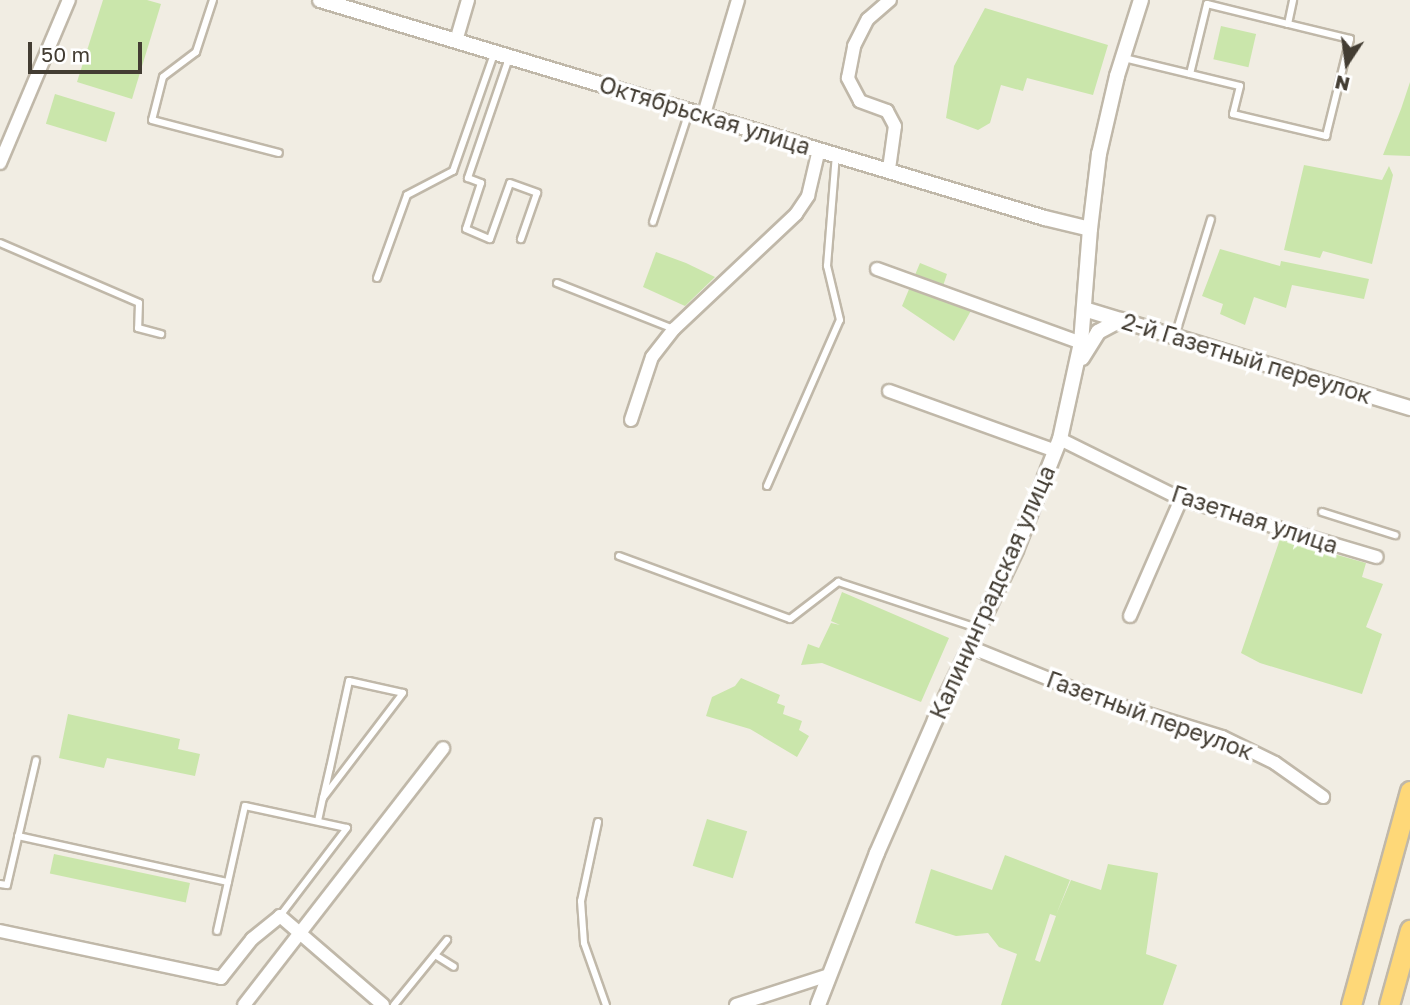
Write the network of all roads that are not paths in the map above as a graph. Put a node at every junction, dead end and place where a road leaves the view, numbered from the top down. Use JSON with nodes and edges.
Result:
{"nodes":[{"id":1,"x":69,"y":0,"type":"edge"},
{"id":2,"x":213,"y":0,"type":"edge"},
{"id":3,"x":320,"y":0,"type":"edge"},
{"id":4,"x":468,"y":0,"type":"edge"},
{"id":5,"x":738,"y":0,"type":"edge"},
{"id":6,"x":890,"y":0,"type":"edge"},
{"id":7,"x":1140,"y":0,"type":"edge"},
{"id":8,"x":1293,"y":0,"type":"edge"},
{"id":9,"x":1288,"y":24,"type":"junction"},
{"id":10,"x":456,"y":41,"type":"junction"},
{"id":11,"x":495,"y":52,"type":"junction"},
{"id":12,"x":510,"y":57,"type":"junction"},
{"id":13,"x":1122,"y":58,"type":"junction"},
{"id":14,"x":1190,"y":74,"type":"junction"},
{"id":15,"x":697,"y":112,"type":"junction"},
{"id":16,"x":819,"y":149,"type":"junction"},
{"id":17,"x":279,"y":153,"type":"dead end"},
{"id":18,"x":836,"y":153,"type":"junction"},
{"id":19,"x":0,"y":163,"type":"edge"},
{"id":20,"x":889,"y":169,"type":"junction"},
{"id":21,"x":1211,"y":219,"type":"dead end"},
{"id":22,"x":653,"y":222,"type":"dead end"},
{"id":23,"x":1090,"y":229,"type":"junction"},
{"id":24,"x":521,"y":239,"type":"dead end"},
{"id":25,"x":0,"y":243,"type":"edge"},
{"id":26,"x":877,"y":269,"type":"dead end"},
{"id":27,"x":377,"y":278,"type":"dead end"},
{"id":28,"x":556,"y":283,"type":"dead end"},
{"id":29,"x":1084,"y":309,"type":"junction"},
{"id":30,"x":1121,"y":320,"type":"junction"},
{"id":31,"x":674,"y":330,"type":"junction"},
{"id":32,"x":161,"y":334,"type":"dead end"},
{"id":33,"x":1175,"y":336,"type":"junction"},
{"id":34,"x":1081,"y":343,"type":"junction"},
{"id":35,"x":1077,"y":369,"type":"junction"},
{"id":36,"x":889,"y":391,"type":"dead end"},
{"id":37,"x":1410,"y":408,"type":"edge"},
{"id":38,"x":631,"y":420,"type":"dead end"},
{"id":39,"x":1058,"y":445,"type":"junction"},
{"id":40,"x":767,"y":486,"type":"dead end"},
{"id":41,"x":1181,"y":499,"type":"junction"},
{"id":42,"x":1322,"y":512,"type":"dead end"},
{"id":43,"x":1395,"y":535,"type":"dead end"},
{"id":44,"x":619,"y":556,"type":"dead end"},
{"id":45,"x":1377,"y":557,"type":"dead end"},
{"id":46,"x":1130,"y":616,"type":"dead end"},
{"id":47,"x":978,"y":629,"type":"junction"},
{"id":48,"x":970,"y":647,"type":"junction"},
{"id":49,"x":443,"y":748,"type":"dead end"},
{"id":50,"x":36,"y":760,"type":"dead end"},
{"id":51,"x":1410,"y":791,"type":"edge"},
{"id":52,"x":1323,"y":797,"type":"dead end"},
{"id":53,"x":323,"y":798,"type":"junction"},
{"id":54,"x":318,"y":821,"type":"junction"},
{"id":55,"x":598,"y":822,"type":"dead end"},
{"id":56,"x":18,"y":836,"type":"junction"},
{"id":57,"x":228,"y":882,"type":"junction"},
{"id":58,"x":0,"y":884,"type":"edge"},
{"id":59,"x":280,"y":916,"type":"junction"},
{"id":60,"x":1410,"y":930,"type":"edge"},
{"id":61,"x":0,"y":931,"type":"edge"},
{"id":62,"x":217,"y":931,"type":"dead end"},
{"id":63,"x":300,"y":932,"type":"junction"},
{"id":64,"x":447,"y":940,"type":"dead end"},
{"id":65,"x":435,"y":955,"type":"junction"},
{"id":66,"x":454,"y":967,"type":"dead end"},
{"id":67,"x":829,"y":975,"type":"junction"},
{"id":68,"x":244,"y":1005,"type":"edge"},
{"id":69,"x":383,"y":1005,"type":"edge"},
{"id":70,"x":394,"y":1005,"type":"edge"},
{"id":71,"x":606,"y":1005,"type":"edge"},
{"id":72,"x":736,"y":1005,"type":"edge"},
{"id":73,"x":818,"y":1005,"type":"edge"},
{"id":74,"x":1351,"y":1005,"type":"edge"},
{"id":75,"x":1389,"y":1005,"type":"edge"}],
"edges":[{"from":1,"to":19,"type":"street"},
{"from":2,"to":17,"type":"lane"},
{"from":3,"to":10,"type":"street","name":"Октябрьская улица"},
{"from":4,"to":10,"type":"street"},
{"from":5,"to":15,"type":"street"},
{"from":6,"to":20,"type":"street"},
{"from":7,"to":13,"type":"street","name":"Калининградская улица"},
{"from":8,"to":9,"type":"lane"},
{"from":9,"to":14,"type":"lane"},
{"from":9,"to":14,"type":"lane"},
{"from":10,"to":11,"type":"street","name":"Октябрьская улица"},
{"from":11,"to":12,"type":"street","name":"Октябрьская улица"},
{"from":11,"to":27,"type":"lane"},
{"from":12,"to":15,"type":"street","name":"Октябрьская улица"},
{"from":12,"to":24,"type":"lane"},
{"from":13,"to":14,"type":"lane"},
{"from":13,"to":23,"type":"street","name":"Калининградская улица"},
{"from":15,"to":16,"type":"street","name":"Октябрьская улица"},
{"from":15,"to":22,"type":"lane"},
{"from":16,"to":18,"type":"street","name":"Октябрьская улица"},
{"from":16,"to":31,"type":"street"},
{"from":18,"to":20,"type":"street","name":"Октябрьская улица"},
{"from":18,"to":40,"type":"lane"},
{"from":20,"to":23,"type":"street","name":"Октябрьская улица"},
{"from":21,"to":33,"type":"lane"},
{"from":23,"to":29,"type":"street","name":"Калининградская улица"},
{"from":25,"to":32,"type":"lane"},
{"from":26,"to":34,"type":"street"},
{"from":28,"to":31,"type":"lane"},
{"from":29,"to":30,"type":"street","name":"2-й Газетный переулок"},
{"from":29,"to":34,"type":"street","name":"Калининградская улица"},
{"from":30,"to":33,"type":"street","name":"2-й Газетный переулок"},
{"from":30,"to":35,"type":"street"},
{"from":31,"to":38,"type":"street"},
{"from":33,"to":37,"type":"street","name":"2-й Газетный переулок"},
{"from":34,"to":35,"type":"street","name":"Калининградская улица"},
{"from":35,"to":39,"type":"street","name":"Калининградская улица"},
{"from":36,"to":39,"type":"street","name":"Газетная улица"},
{"from":39,"to":41,"type":"street","name":"Газетная улица"},
{"from":39,"to":47,"type":"street","name":"Калининградская улица"},
{"from":41,"to":45,"type":"street","name":"Газетная улица"},
{"from":41,"to":46,"type":"street"},
{"from":42,"to":43,"type":"lane"},
{"from":44,"to":47,"type":"lane"},
{"from":47,"to":48,"type":"street","name":"Калининградская улица"},
{"from":48,"to":52,"type":"street","name":"Газетный переулок"},
{"from":48,"to":67,"type":"street","name":"Калининградская улица"},
{"from":49,"to":63,"type":"street"},
{"from":50,"to":56,"type":"lane"},
{"from":51,"to":74,"type":"highway"},
{"from":53,"to":53,"type":"lane"},
{"from":53,"to":54,"type":"lane"},
{"from":54,"to":57,"type":"lane"},
{"from":54,"to":59,"type":"lane"},
{"from":55,"to":71,"type":"lane"},
{"from":56,"to":57,"type":"lane"},
{"from":56,"to":58,"type":"lane"},
{"from":57,"to":62,"type":"lane"},
{"from":59,"to":61,"type":"street"},
{"from":59,"to":63,"type":"street"},
{"from":60,"to":75,"type":"highway"},
{"from":63,"to":68,"type":"street"},
{"from":63,"to":69,"type":"street"},
{"from":64,"to":65,"type":"lane"},
{"from":65,"to":66,"type":"lane"},
{"from":65,"to":70,"type":"lane"},
{"from":67,"to":72,"type":"street"},
{"from":67,"to":73,"type":"street","name":"Калининградская улица"}]}
